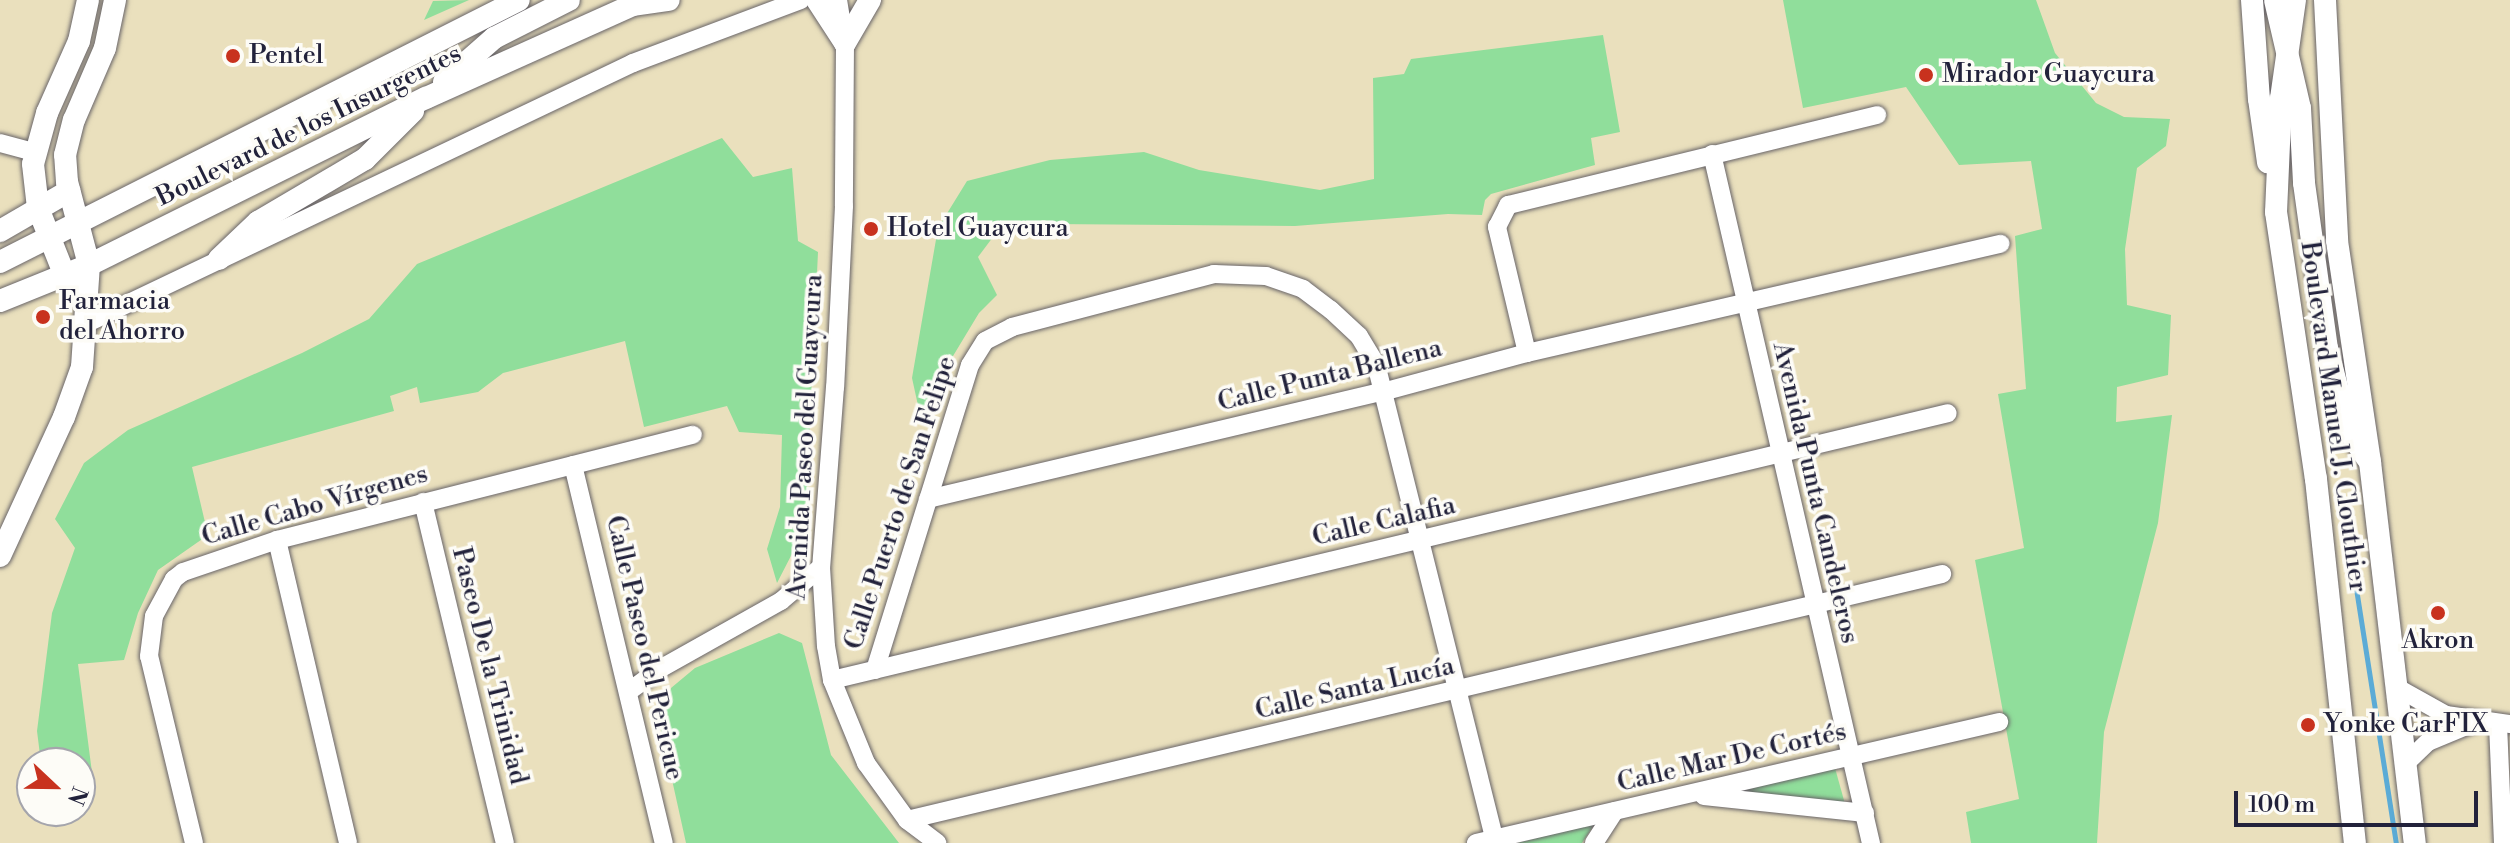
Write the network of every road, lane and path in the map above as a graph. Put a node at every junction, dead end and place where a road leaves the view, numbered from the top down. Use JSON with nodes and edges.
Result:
{"nodes":[{"id":1,"x":88,"y":0,"type":"edge"},
{"id":2,"x":115,"y":0,"type":"edge"},
{"id":3,"x":519,"y":0,"type":"edge"},
{"id":4,"x":569,"y":0,"type":"edge"},
{"id":5,"x":669,"y":0,"type":"edge"},
{"id":6,"x":801,"y":0,"type":"edge"},
{"id":7,"x":817,"y":0,"type":"edge"},
{"id":8,"x":838,"y":0,"type":"edge"},
{"id":9,"x":870,"y":0,"type":"edge"},
{"id":10,"x":2252,"y":0,"type":"edge"},
{"id":11,"x":2275,"y":0,"type":"edge"},
{"id":12,"x":2295,"y":0,"type":"edge"},
{"id":13,"x":2325,"y":0,"type":"edge"},
{"id":14,"x":637,"y":3,"type":"edge"},
{"id":15,"x":845,"y":43,"type":"junction"},
{"id":16,"x":2287,"y":57,"type":"junction"},
{"id":17,"x":426,"y":98,"type":"junction"},
{"id":18,"x":1877,"y":115,"type":"dead end"},
{"id":19,"x":0,"y":143,"type":"edge"},
{"id":20,"x":34,"y":152,"type":"junction"},
{"id":21,"x":1712,"y":154,"type":"junction"},
{"id":22,"x":69,"y":191,"type":"junction"},
{"id":23,"x":38,"y":208,"type":"junction"},
{"id":24,"x":2276,"y":212,"type":"junction"},
{"id":25,"x":79,"y":222,"type":"junction"},
{"id":26,"x":0,"y":231,"type":"edge"},
{"id":27,"x":48,"y":238,"type":"junction"},
{"id":28,"x":2001,"y":244,"type":"dead end"},
{"id":29,"x":219,"y":259,"type":"junction"},
{"id":30,"x":0,"y":262,"type":"edge"},
{"id":31,"x":89,"y":265,"type":"junction"},
{"id":32,"x":65,"y":276,"type":"junction"},
{"id":33,"x":84,"y":298,"type":"junction"},
{"id":34,"x":0,"y":301,"type":"edge"},
{"id":35,"x":1743,"y":302,"type":"junction"},
{"id":36,"x":87,"y":323,"type":"junction"},
{"id":37,"x":1527,"y":353,"type":"junction"},
{"id":38,"x":1386,"y":391,"type":"junction"},
{"id":39,"x":1948,"y":413,"type":"dead end"},
{"id":40,"x":693,"y":435,"type":"dead end"},
{"id":41,"x":1780,"y":452,"type":"junction"},
{"id":42,"x":2370,"y":462,"type":"junction"},
{"id":43,"x":573,"y":465,"type":"junction"},
{"id":44,"x":928,"y":499,"type":"junction"},
{"id":45,"x":423,"y":502,"type":"junction"},
{"id":46,"x":277,"y":540,"type":"junction"},
{"id":47,"x":1420,"y":541,"type":"junction"},
{"id":48,"x":0,"y":556,"type":"edge"},
{"id":49,"x":821,"y":567,"type":"junction"},
{"id":50,"x":1942,"y":574,"type":"dead end"},
{"id":51,"x":1813,"y":605,"type":"junction"},
{"id":52,"x":875,"y":670,"type":"junction"},
{"id":53,"x":832,"y":680,"type":"junction"},
{"id":54,"x":2396,"y":687,"type":"junction"},
{"id":55,"x":628,"y":692,"type":"junction"},
{"id":56,"x":1457,"y":692,"type":"junction"},
{"id":57,"x":2479,"y":721,"type":"junction"},
{"id":58,"x":1999,"y":722,"type":"dead end"},
{"id":59,"x":2504,"y":724,"type":"edge"},
{"id":60,"x":1853,"y":756,"type":"junction"},
{"id":61,"x":2406,"y":763,"type":"junction"},
{"id":62,"x":1689,"y":794,"type":"junction"},
{"id":63,"x":2506,"y":805,"type":"edge"},
{"id":64,"x":1615,"y":811,"type":"junction"},
{"id":65,"x":1865,"y":813,"type":"junction"},
{"id":66,"x":907,"y":820,"type":"junction"},
{"id":67,"x":1488,"y":841,"type":"edge"},
{"id":68,"x":194,"y":843,"type":"edge"},
{"id":69,"x":348,"y":843,"type":"edge"},
{"id":70,"x":505,"y":843,"type":"edge"},
{"id":71,"x":664,"y":843,"type":"edge"},
{"id":72,"x":937,"y":843,"type":"edge"},
{"id":73,"x":1594,"y":843,"type":"edge"},
{"id":74,"x":1871,"y":843,"type":"edge"},
{"id":75,"x":2355,"y":843,"type":"edge"},
{"id":76,"x":2415,"y":843,"type":"edge"},
{"id":77,"x":2503,"y":843,"type":"edge"}],
"edges":[{"from":1,"to":20,"type":"main road"},
{"from":2,"to":22,"type":"main road"},
{"from":3,"to":25,"type":"main road","name":"Boulevard de los Insurgentes"},
{"from":4,"to":17,"type":"main road"},
{"from":5,"to":14,"type":"main road","name":"Boulevard de los Insurgentes"},
{"from":6,"to":29,"type":"street"},
{"from":7,"to":15,"type":"main road"},
{"from":8,"to":15,"type":"street","name":"Avenida Paseo del Guaycura"},
{"from":9,"to":15,"type":"main road"},
{"from":10,"to":24,"type":"main road"},
{"from":11,"to":16,"type":"main road"},
{"from":12,"to":16,"type":"main road","name":"Boulevard Manuel J. Clouthier"},
{"from":13,"to":42,"type":"main road","name":"Boulevard Manuel J. Clouthier"},
{"from":14,"to":17,"type":"main road","name":"Boulevard de los Insurgentes"},
{"from":15,"to":49,"type":"street","name":"Avenida Paseo del Guaycura"},
{"from":16,"to":24,"type":"main road","name":"Boulevard Manuel J. Clouthier"},
{"from":16,"to":42,"type":"main road"},
{"from":17,"to":29,"type":"main road"},
{"from":17,"to":31,"type":"main road","name":"Boulevard de los Insurgentes"},
{"from":18,"to":21,"type":"street"},
{"from":19,"to":20,"type":"street"},
{"from":20,"to":23,"type":"main road"},
{"from":21,"to":35,"type":"street","name":"Avenida Punta Candeleros"},
{"from":21,"to":37,"type":"street"},
{"from":22,"to":23,"type":"main road"},
{"from":22,"to":25,"type":"main road"},
{"from":23,"to":26,"type":"main road"},
{"from":23,"to":27,"type":"main road"},
{"from":24,"to":75,"type":"main road","name":"Boulevard Manuel J. Clouthier"},
{"from":25,"to":27,"type":"main road","name":"Boulevard de los Insurgentes"},
{"from":25,"to":31,"type":"main road"},
{"from":27,"to":30,"type":"main road","name":"Boulevard de los Insurgentes"},
{"from":27,"to":32,"type":"main road"},
{"from":28,"to":35,"type":"street","name":"Calle Punta Ballena"},
{"from":29,"to":36,"type":"street"},
{"from":31,"to":32,"type":"main road","name":"Boulevard de los Insurgentes"},
{"from":31,"to":33,"type":"main road"},
{"from":32,"to":33,"type":"main road"},
{"from":32,"to":34,"type":"main road","name":"Boulevard de los Insurgentes"},
{"from":33,"to":36,"type":"main road"},
{"from":35,"to":37,"type":"street","name":"Calle Punta Ballena"},
{"from":35,"to":41,"type":"street","name":"Avenida Punta Candeleros"},
{"from":36,"to":48,"type":"main road"},
{"from":37,"to":38,"type":"street","name":"Calle Punta Ballena"},
{"from":38,"to":44,"type":"street","name":"Calle Punta Ballena"},
{"from":38,"to":44,"type":"street","name":"Calle Puerto de San Felipe"},
{"from":38,"to":47,"type":"street"},
{"from":39,"to":41,"type":"street","name":"Calle Calafia"},
{"from":40,"to":43,"type":"street","name":"Calle Cabo Vírgenes"},
{"from":41,"to":47,"type":"street","name":"Calle Calafia"},
{"from":41,"to":51,"type":"street","name":"Avenida Punta Candeleros"},
{"from":42,"to":54,"type":"main road","name":"Boulevard Manuel J. Clouthier"},
{"from":43,"to":45,"type":"street","name":"Calle Cabo Vírgenes"},
{"from":43,"to":55,"type":"street","name":"Calle Paseo del Pericue"},
{"from":44,"to":52,"type":"street","name":"Calle Puerto de San Felipe"},
{"from":45,"to":46,"type":"street","name":"Calle Cabo Vírgenes"},
{"from":45,"to":70,"type":"street","name":"Paseo De la Trinidad"},
{"from":46,"to":68,"type":"street","name":"Calle Cabo Vírgenes"},
{"from":46,"to":69,"type":"street"},
{"from":47,"to":52,"type":"street","name":"Calle Calafia"},
{"from":47,"to":56,"type":"street"},
{"from":49,"to":53,"type":"street","name":"Avenida Paseo del Guaycura"},
{"from":49,"to":55,"type":"street"},
{"from":50,"to":51,"type":"street","name":"Calle Santa Lucía"},
{"from":51,"to":56,"type":"street","name":"Calle Santa Lucía"},
{"from":51,"to":60,"type":"street","name":"Avenida Punta Candeleros"},
{"from":52,"to":53,"type":"street","name":"Calle Calafia"},
{"from":53,"to":66,"type":"street","name":"Avenida Paseo del Guaycura"},
{"from":54,"to":57,"type":"street"},
{"from":54,"to":61,"type":"main road","name":"Boulevard Manuel J. Clouthier"},
{"from":55,"to":71,"type":"street","name":"Calle Paseo del Pericue"},
{"from":56,"to":66,"type":"street","name":"Calle Santa Lucía"},
{"from":56,"to":67,"type":"street"},
{"from":57,"to":59,"type":"street"},
{"from":57,"to":61,"type":"street"},
{"from":58,"to":60,"type":"street","name":"Calle Mar De Cortés"},
{"from":59,"to":63,"type":"street"},
{"from":60,"to":62,"type":"street","name":"Calle Mar De Cortés"},
{"from":60,"to":65,"type":"street","name":"Avenida Punta Candeleros"},
{"from":61,"to":76,"type":"main road","name":"Boulevard Manuel J. Clouthier"},
{"from":62,"to":64,"type":"street","name":"Calle Mar De Cortés"},
{"from":62,"to":65,"type":"street"},
{"from":63,"to":77,"type":"street"},
{"from":64,"to":67,"type":"street","name":"Calle Mar De Cortés"},
{"from":64,"to":73,"type":"street"},
{"from":65,"to":74,"type":"street","name":"Avenida Punta Candeleros"},
{"from":66,"to":72,"type":"street","name":"Avenida Paseo del Guaycura"}]}
